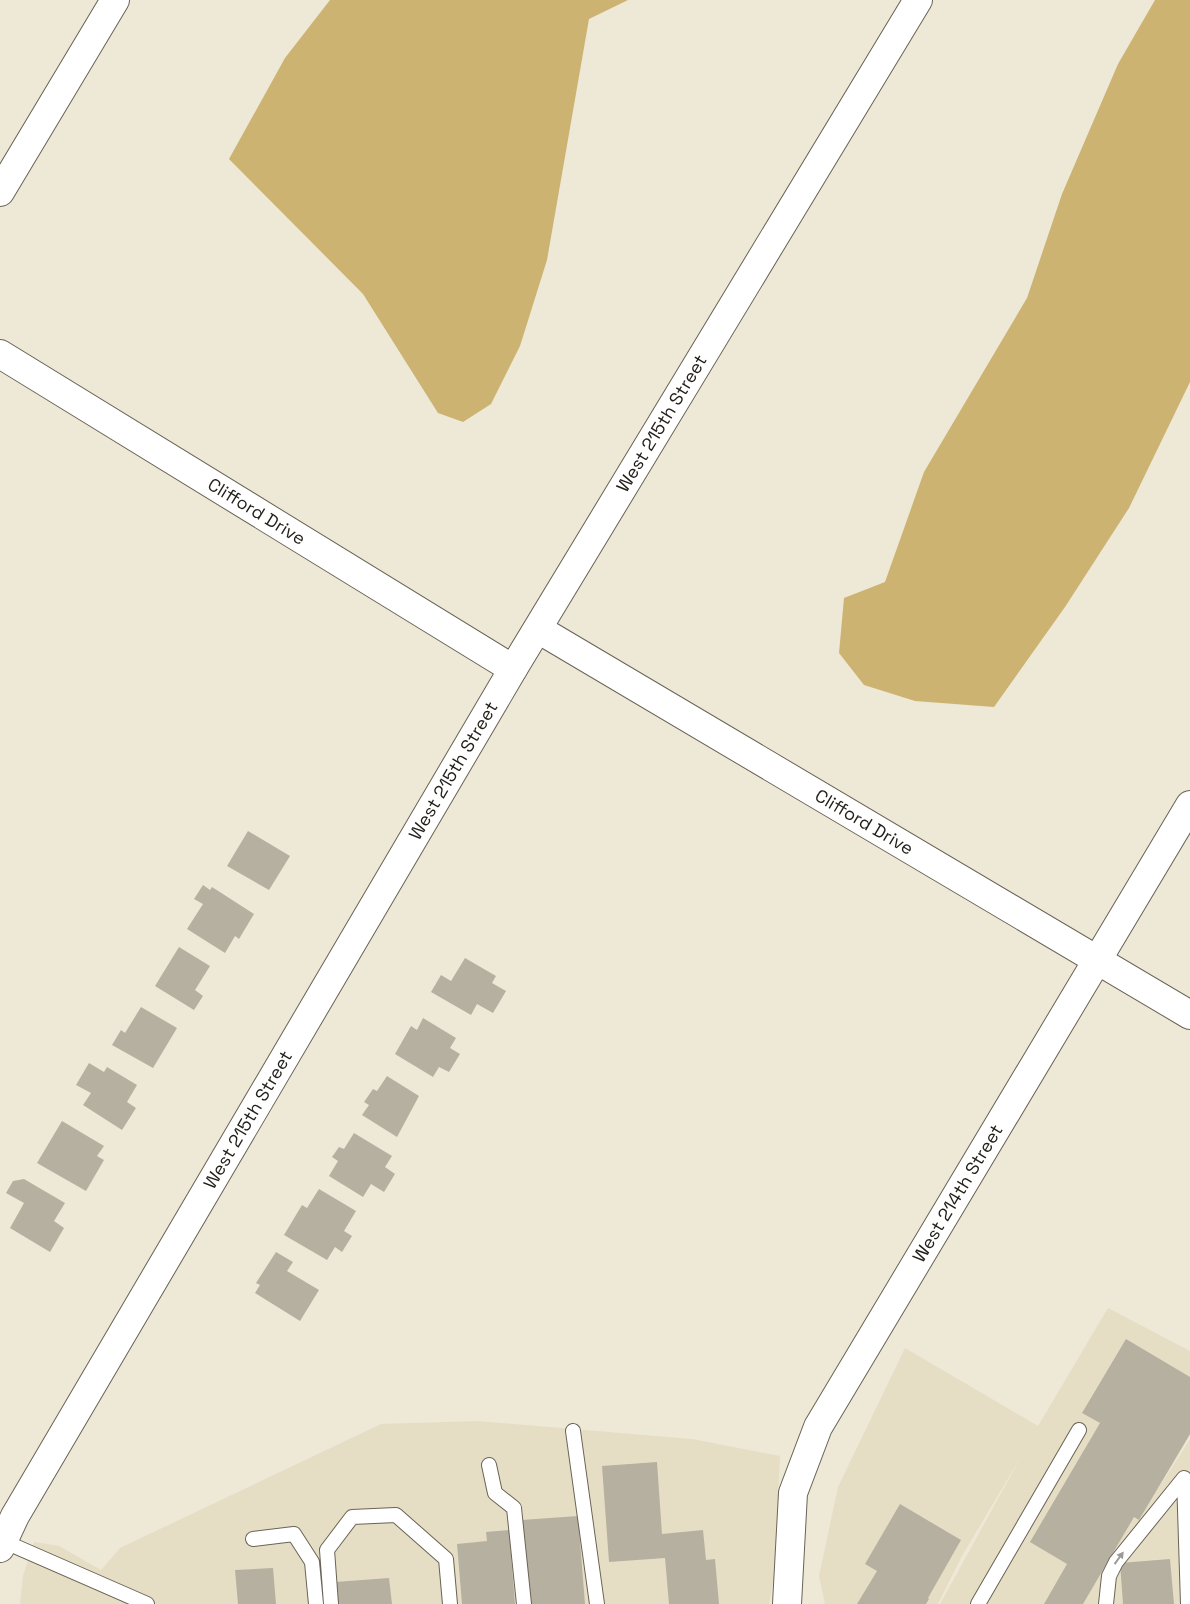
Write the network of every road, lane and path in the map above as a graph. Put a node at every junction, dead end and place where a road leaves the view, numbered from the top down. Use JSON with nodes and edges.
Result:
{"nodes":[{"id":1,"x":115,"y":0,"type":"edge"},
{"id":2,"x":918,"y":0,"type":"edge"},
{"id":3,"x":0,"y":192,"type":"edge"},
{"id":4,"x":0,"y":354,"type":"edge"},
{"id":5,"x":538,"y":629,"type":"junction"},
{"id":6,"x":514,"y":669,"type":"junction"},
{"id":7,"x":1190,"y":804,"type":"edge"},
{"id":8,"x":1097,"y":959,"type":"junction"},
{"id":9,"x":1190,"y":1016,"type":"edge"},
{"id":10,"x":1079,"y":1430,"type":"dead end"},
{"id":11,"x":573,"y":1431,"type":"dead end"},
{"id":12,"x":489,"y":1465,"type":"dead end"},
{"id":13,"x":252,"y":1539,"type":"dead end"},
{"id":14,"x":2,"y":1544,"type":"edge"},
{"id":15,"x":140,"y":1602,"type":"edge"},
{"id":16,"x":316,"y":1604,"type":"edge"},
{"id":17,"x":331,"y":1604,"type":"edge"},
{"id":18,"x":450,"y":1604,"type":"edge"},
{"id":19,"x":524,"y":1604,"type":"edge"},
{"id":20,"x":597,"y":1604,"type":"edge"},
{"id":21,"x":788,"y":1604,"type":"edge"},
{"id":22,"x":978,"y":1604,"type":"edge"},
{"id":23,"x":1106,"y":1604,"type":"edge"},
{"id":24,"x":1188,"y":1604,"type":"edge"}],
"edges":[{"from":1,"to":3,"type":"street"},
{"from":2,"to":5,"type":"street","name":"West 215th Street"},
{"from":4,"to":6,"type":"street","name":"Clifford Drive"},
{"from":5,"to":6,"type":"street","name":"West 215th Street"},
{"from":5,"to":8,"type":"street","name":"Clifford Drive"},
{"from":6,"to":14,"type":"street","name":"West 215th Street"},
{"from":7,"to":8,"type":"street","name":"West 214th Street"},
{"from":8,"to":9,"type":"street","name":"Clifford Drive"},
{"from":8,"to":21,"type":"street","name":"West 214th Street"},
{"from":10,"to":22,"type":"lane"},
{"from":11,"to":20,"type":"lane"},
{"from":12,"to":19,"type":"lane"},
{"from":13,"to":16,"type":"lane"},
{"from":14,"to":15,"type":"lane"},
{"from":17,"to":18,"type":"lane"},
{"from":23,"to":24,"type":"lane","one_way":true}]}
